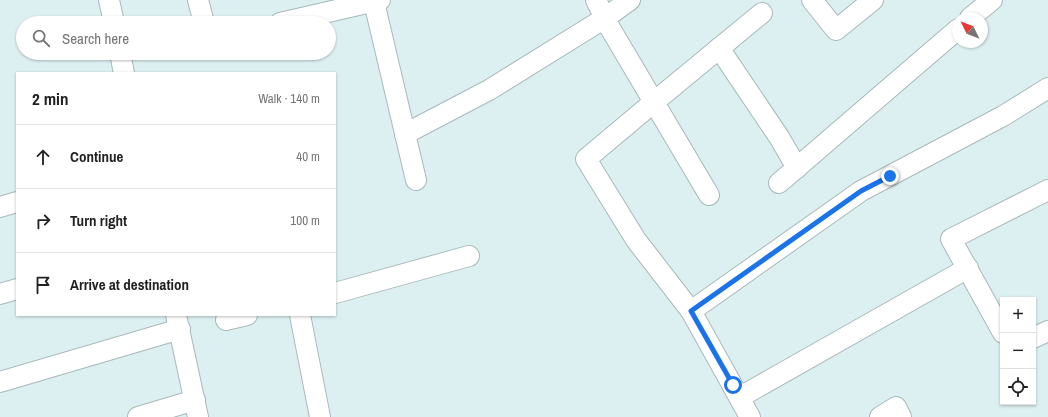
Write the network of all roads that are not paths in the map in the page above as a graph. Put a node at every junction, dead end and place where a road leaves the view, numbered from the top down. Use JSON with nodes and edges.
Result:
{"nodes":[{"id":1,"x":109,"y":0,"type":"edge"},
{"id":2,"x":198,"y":0,"type":"edge"},
{"id":3,"x":596,"y":0,"type":"edge"},
{"id":4,"x":630,"y":0,"type":"edge"},
{"id":5,"x":812,"y":0,"type":"edge"},
{"id":6,"x":873,"y":0,"type":"edge"},
{"id":7,"x":377,"y":1,"type":"edge"},
{"id":8,"x":987,"y":2,"type":"edge"},
{"id":9,"x":976,"y":12,"type":"edge"},
{"id":10,"x":762,"y":13,"type":"dead end"},
{"id":11,"x":112,"y":16,"type":"edge"},
{"id":12,"x":202,"y":16,"type":"edge"},
{"id":13,"x":311,"y":16,"type":"edge"},
{"id":14,"x":605,"y":18,"type":"junction"},
{"id":15,"x":952,"y":34,"type":"edge"},
{"id":16,"x":719,"y":48,"type":"junction"},
{"id":17,"x":121,"y":60,"type":"edge"},
{"id":18,"x":124,"y":72,"type":"edge"},
{"id":19,"x":1048,"y":88,"type":"edge"},
{"id":20,"x":654,"y":102,"type":"junction"},
{"id":21,"x":405,"y":134,"type":"junction"},
{"id":22,"x":796,"y":168,"type":"junction"},
{"id":23,"x":416,"y":180,"type":"dead end"},
{"id":24,"x":780,"y":183,"type":"dead end"},
{"id":25,"x":1048,"y":190,"type":"edge"},
{"id":26,"x":709,"y":195,"type":"dead end"},
{"id":27,"x":16,"y":202,"type":"edge"},
{"id":28,"x":0,"y":207,"type":"edge"},
{"id":29,"x":469,"y":256,"type":"dead end"},
{"id":30,"x":968,"y":268,"type":"junction"},
{"id":31,"x":16,"y":289,"type":"edge"},
{"id":32,"x":336,"y":293,"type":"edge"},
{"id":33,"x":0,"y":294,"type":"edge"},
{"id":34,"x":691,"y":311,"type":"junction"},
{"id":35,"x":242,"y":316,"type":"edge"},
{"id":36,"x":300,"y":316,"type":"edge"},
{"id":37,"x":226,"y":320,"type":"dead end"},
{"id":38,"x":178,"y":322,"type":"edge"},
{"id":39,"x":1000,"y":327,"type":"edge"},
{"id":40,"x":1048,"y":331,"type":"edge"},
{"id":41,"x":1036,"y":337,"type":"edge"},
{"id":42,"x":0,"y":382,"type":"edge"},
{"id":43,"x":740,"y":397,"type":"junction"},
{"id":44,"x":197,"y":408,"type":"edge"},
{"id":45,"x":138,"y":417,"type":"edge"},
{"id":46,"x":320,"y":417,"type":"edge"},
{"id":47,"x":750,"y":417,"type":"edge"},
{"id":48,"x":880,"y":417,"type":"edge"},
{"id":49,"x":901,"y":417,"type":"edge"}],
"edges":[{"from":1,"to":11,"type":"street"},
{"from":2,"to":12,"type":"street"},
{"from":3,"to":14,"type":"street"},
{"from":4,"to":14,"type":"street"},
{"from":5,"to":6,"type":"street"},
{"from":7,"to":13,"type":"street"},
{"from":7,"to":21,"type":"street"},
{"from":8,"to":9,"type":"street"},
{"from":10,"to":16,"type":"street"},
{"from":14,"to":20,"type":"street"},
{"from":14,"to":21,"type":"street"},
{"from":15,"to":22,"type":"street"},
{"from":16,"to":20,"type":"street"},
{"from":16,"to":22,"type":"street"},
{"from":17,"to":18,"type":"street"},
{"from":19,"to":34,"type":"street"},
{"from":20,"to":26,"type":"street"},
{"from":20,"to":34,"type":"street"},
{"from":21,"to":23,"type":"street"},
{"from":22,"to":24,"type":"street"},
{"from":25,"to":30,"type":"street"},
{"from":27,"to":28,"type":"street"},
{"from":29,"to":32,"type":"street"},
{"from":30,"to":39,"type":"street"},
{"from":30,"to":43,"type":"street"},
{"from":31,"to":33,"type":"street"},
{"from":34,"to":43,"type":"street"},
{"from":35,"to":37,"type":"street"},
{"from":36,"to":46,"type":"street"},
{"from":38,"to":42,"type":"street"},
{"from":38,"to":44,"type":"street"},
{"from":40,"to":41,"type":"street"},
{"from":43,"to":47,"type":"street"},
{"from":44,"to":45,"type":"street"},
{"from":48,"to":49,"type":"street"}]}
